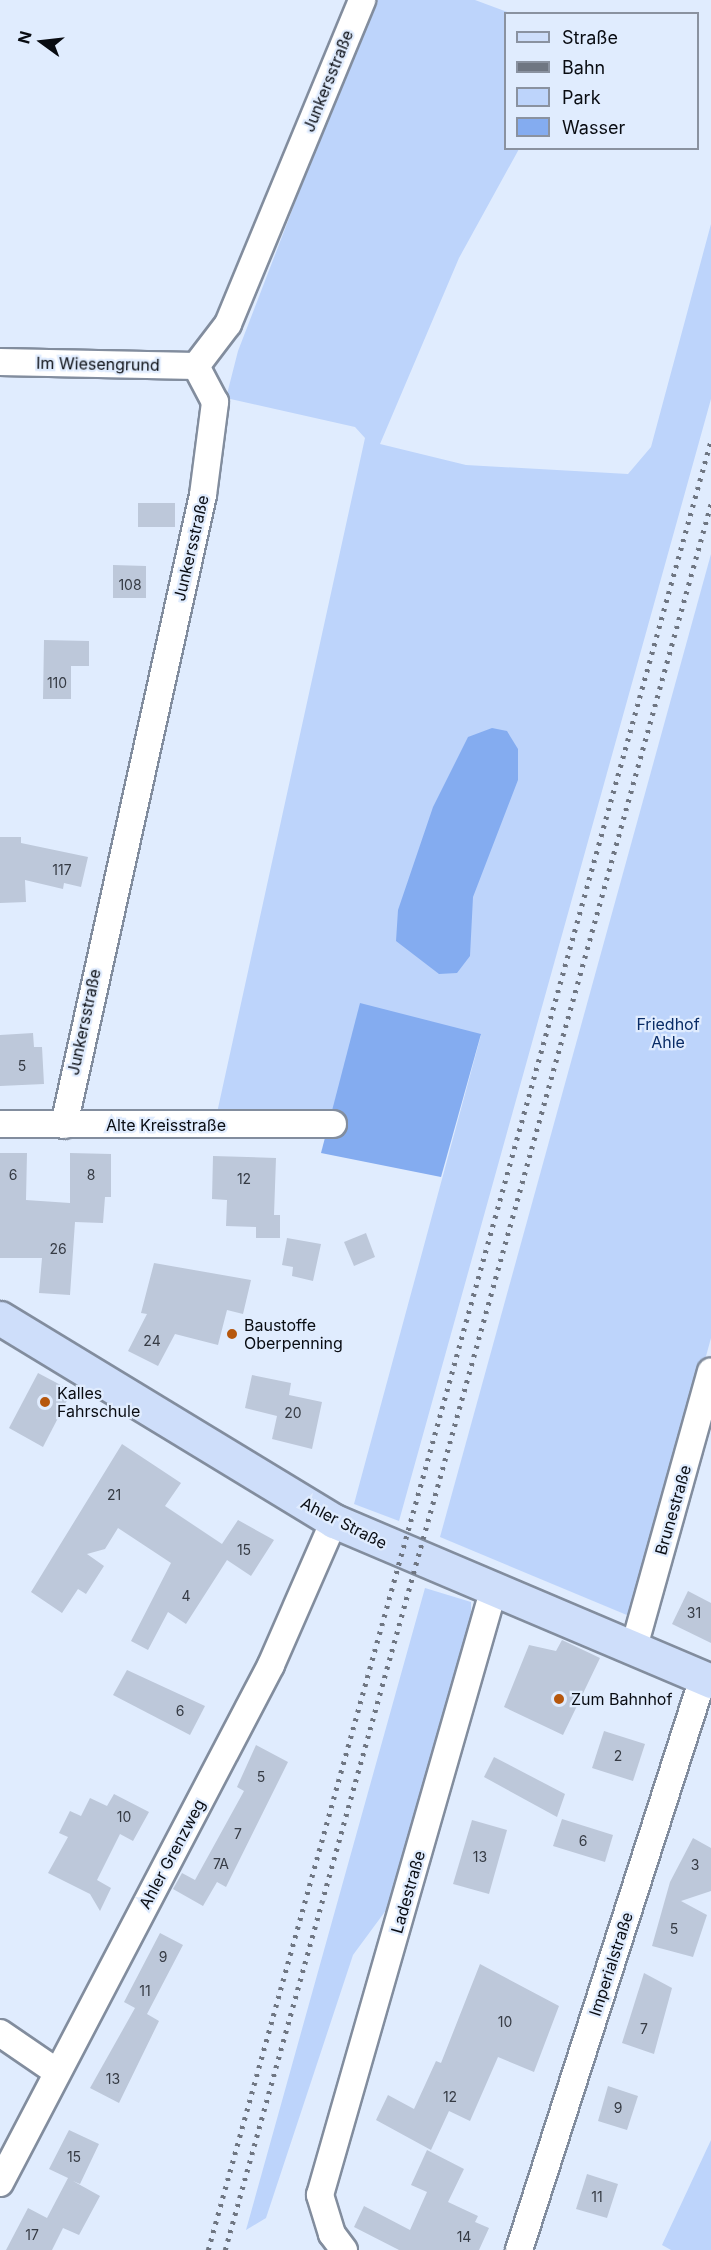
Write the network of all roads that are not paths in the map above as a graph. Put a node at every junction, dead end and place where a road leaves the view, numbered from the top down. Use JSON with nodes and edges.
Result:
{"nodes":[{"id":1,"x":362,"y":0,"type":"edge"},
{"id":2,"x":0,"y":362,"type":"edge"},
{"id":3,"x":196,"y":366,"type":"junction"},
{"id":4,"x":0,"y":1124,"type":"edge"},
{"id":5,"x":333,"y":1124,"type":"dead end"},
{"id":6,"x":64,"y":1125,"type":"junction"},
{"id":7,"x":0,"y":1318,"type":"edge"},
{"id":8,"x":711,"y":1372,"type":"edge"},
{"id":9,"x":334,"y":1521,"type":"junction"},
{"id":10,"x":494,"y":1588,"type":"junction"},
{"id":11,"x":634,"y":1647,"type":"junction"},
{"id":12,"x":707,"y":1680,"type":"edge"},
{"id":13,"x":0,"y":2033,"type":"edge"},
{"id":14,"x":57,"y":2072,"type":"junction"},
{"id":15,"x":0,"y":2183,"type":"edge"},
{"id":16,"x":344,"y":2250,"type":"edge"},
{"id":17,"x":519,"y":2250,"type":"edge"}],
"edges":[{"from":1,"to":3,"type":"street","name":"Junkersstraße"},
{"from":2,"to":3,"type":"street","name":"Im Wiesengrund"},
{"from":3,"to":6,"type":"street","name":"Junkersstraße"},
{"from":4,"to":6,"type":"street","name":"Alte Kreisstraße"},
{"from":5,"to":6,"type":"street","name":"Alte Kreisstraße"},
{"from":7,"to":9,"type":"main road","name":"Ahler Straße"},
{"from":8,"to":11,"type":"street","name":"Brunestraße"},
{"from":9,"to":10,"type":"main road","name":"Ahler Straße"},
{"from":9,"to":14,"type":"street","name":"Ahler Grenzweg"},
{"from":10,"to":11,"type":"main road","name":"Ahler Straße"},
{"from":10,"to":16,"type":"street","name":"Ladestraße"},
{"from":11,"to":12,"type":"main road","name":"Ahler Straße"},
{"from":12,"to":17,"type":"street","name":"Imperialstraße"},
{"from":13,"to":14,"type":"street"},
{"from":14,"to":15,"type":"street","name":"Ahler Grenzweg"}]}
